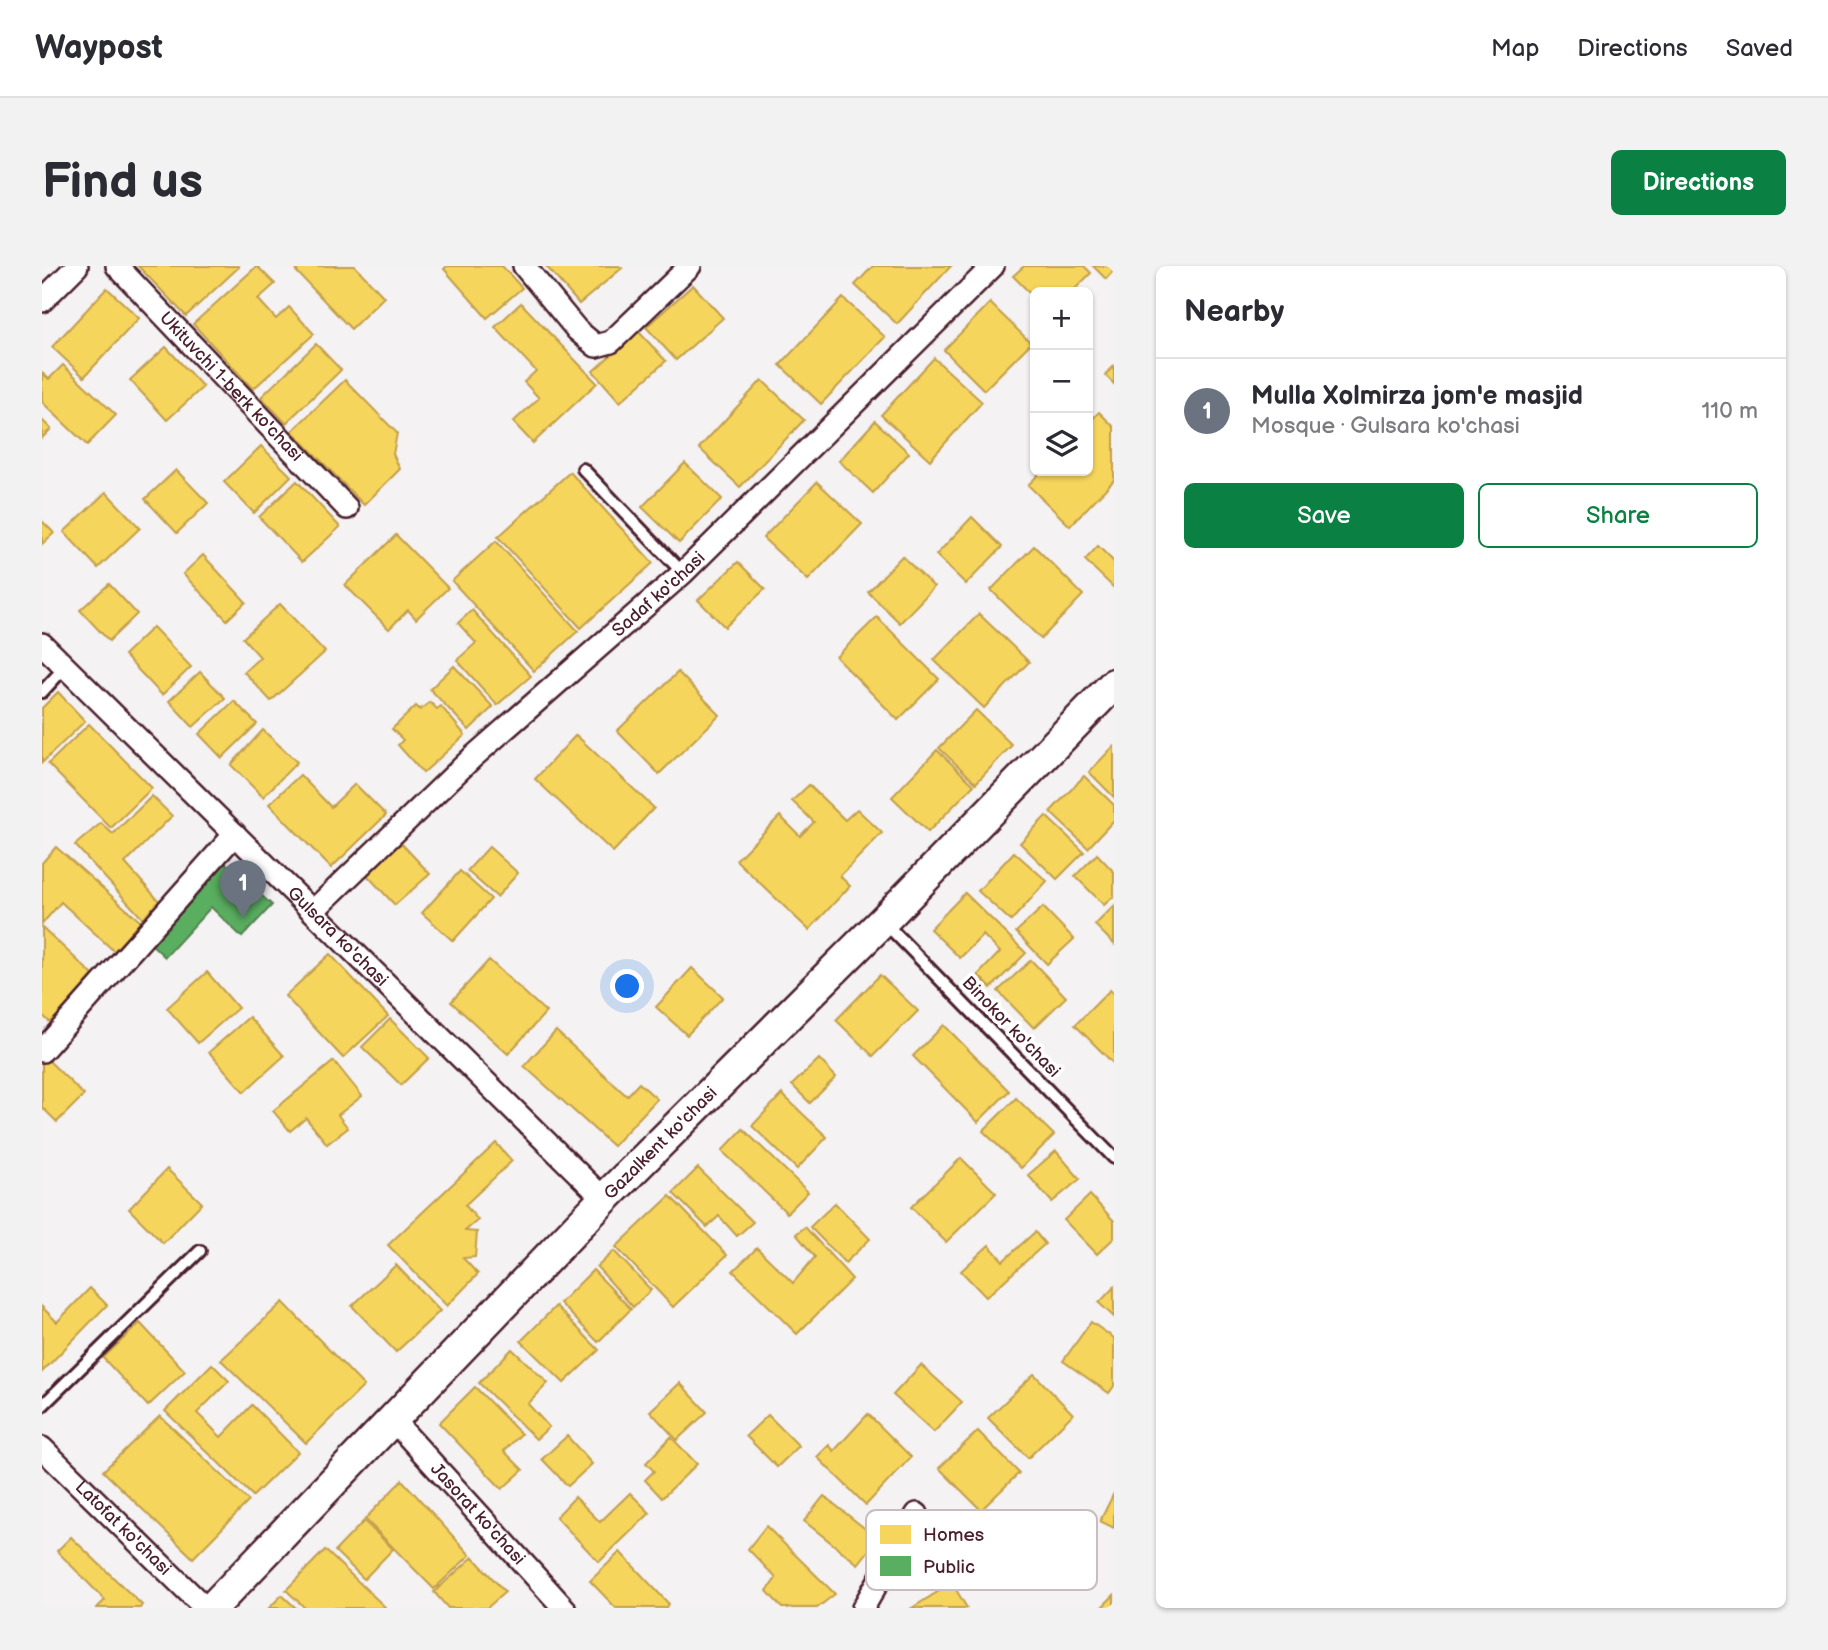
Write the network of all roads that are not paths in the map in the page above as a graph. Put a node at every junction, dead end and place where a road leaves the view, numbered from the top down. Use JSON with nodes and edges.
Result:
{"nodes":[{"id":1,"x":77,"y":266,"type":"edge"},
{"id":2,"x":117,"y":266,"type":"edge"},
{"id":3,"x":524,"y":266,"type":"edge"},
{"id":4,"x":690,"y":266,"type":"edge"},
{"id":5,"x":993,"y":266,"type":"edge"},
{"id":6,"x":42,"y":301,"type":"edge"},
{"id":7,"x":583,"y":470,"type":"dead end"},
{"id":8,"x":347,"y":508,"type":"dead end"},
{"id":9,"x":683,"y":573,"type":"junction"},
{"id":10,"x":42,"y":644,"type":"edge"},
{"id":11,"x":65,"y":667,"type":"junction"},
{"id":12,"x":1114,"y":684,"type":"edge"},
{"id":13,"x":42,"y":692,"type":"edge"},
{"id":14,"x":234,"y":834,"type":"junction"},
{"id":15,"x":313,"y":911,"type":"junction"},
{"id":16,"x":883,"y":922,"type":"junction"},
{"id":17,"x":42,"y":1051,"type":"edge"},
{"id":18,"x":1114,"y":1158,"type":"edge"},
{"id":19,"x":604,"y":1199,"type":"junction"},
{"id":20,"x":200,"y":1251,"type":"dead end"},
{"id":21,"x":42,"y":1406,"type":"edge"},
{"id":22,"x":392,"y":1419,"type":"junction"},
{"id":23,"x":42,"y":1448,"type":"edge"},
{"id":24,"x":873,"y":1590,"type":"edge"},
{"id":25,"x":205,"y":1608,"type":"edge"},
{"id":26,"x":212,"y":1608,"type":"edge"},
{"id":27,"x":564,"y":1608,"type":"edge"},
{"id":28,"x":863,"y":1608,"type":"edge"}],
"edges":[{"from":1,"to":6,"type":"street"},
{"from":2,"to":8,"type":"street","name":"Ukituvchi 1-berk ko'chasi"},
{"from":3,"to":4,"type":"street"},
{"from":5,"to":9,"type":"street","name":"Sadaf ko'chasi"},
{"from":7,"to":9,"type":"lane"},
{"from":9,"to":15,"type":"street","name":"Sadaf ko'chasi"},
{"from":10,"to":11,"type":"street","name":"Gulsara ko'chasi"},
{"from":11,"to":13,"type":"lane"},
{"from":11,"to":14,"type":"street","name":"Gulsara ko'chasi"},
{"from":12,"to":16,"type":"street","name":"Gazalkent ko'chasi"},
{"from":14,"to":15,"type":"street","name":"Gulsara ko'chasi"},
{"from":14,"to":17,"type":"street"},
{"from":15,"to":19,"type":"street","name":"Gulsara ko'chasi"},
{"from":16,"to":18,"type":"lane","name":"Binokor ko'chasi"},
{"from":16,"to":19,"type":"street","name":"Gazalkent ko'chasi"},
{"from":19,"to":22,"type":"street","name":"Gazalkent ko'chasi"},
{"from":20,"to":21,"type":"lane"},
{"from":22,"to":26,"type":"street","name":"Gazalkent ko'chasi"},
{"from":22,"to":27,"type":"street","name":"Jasorat ko'chasi"},
{"from":23,"to":25,"type":"street","name":"Latofat ko'chasi"},
{"from":24,"to":28,"type":"street"}]}
